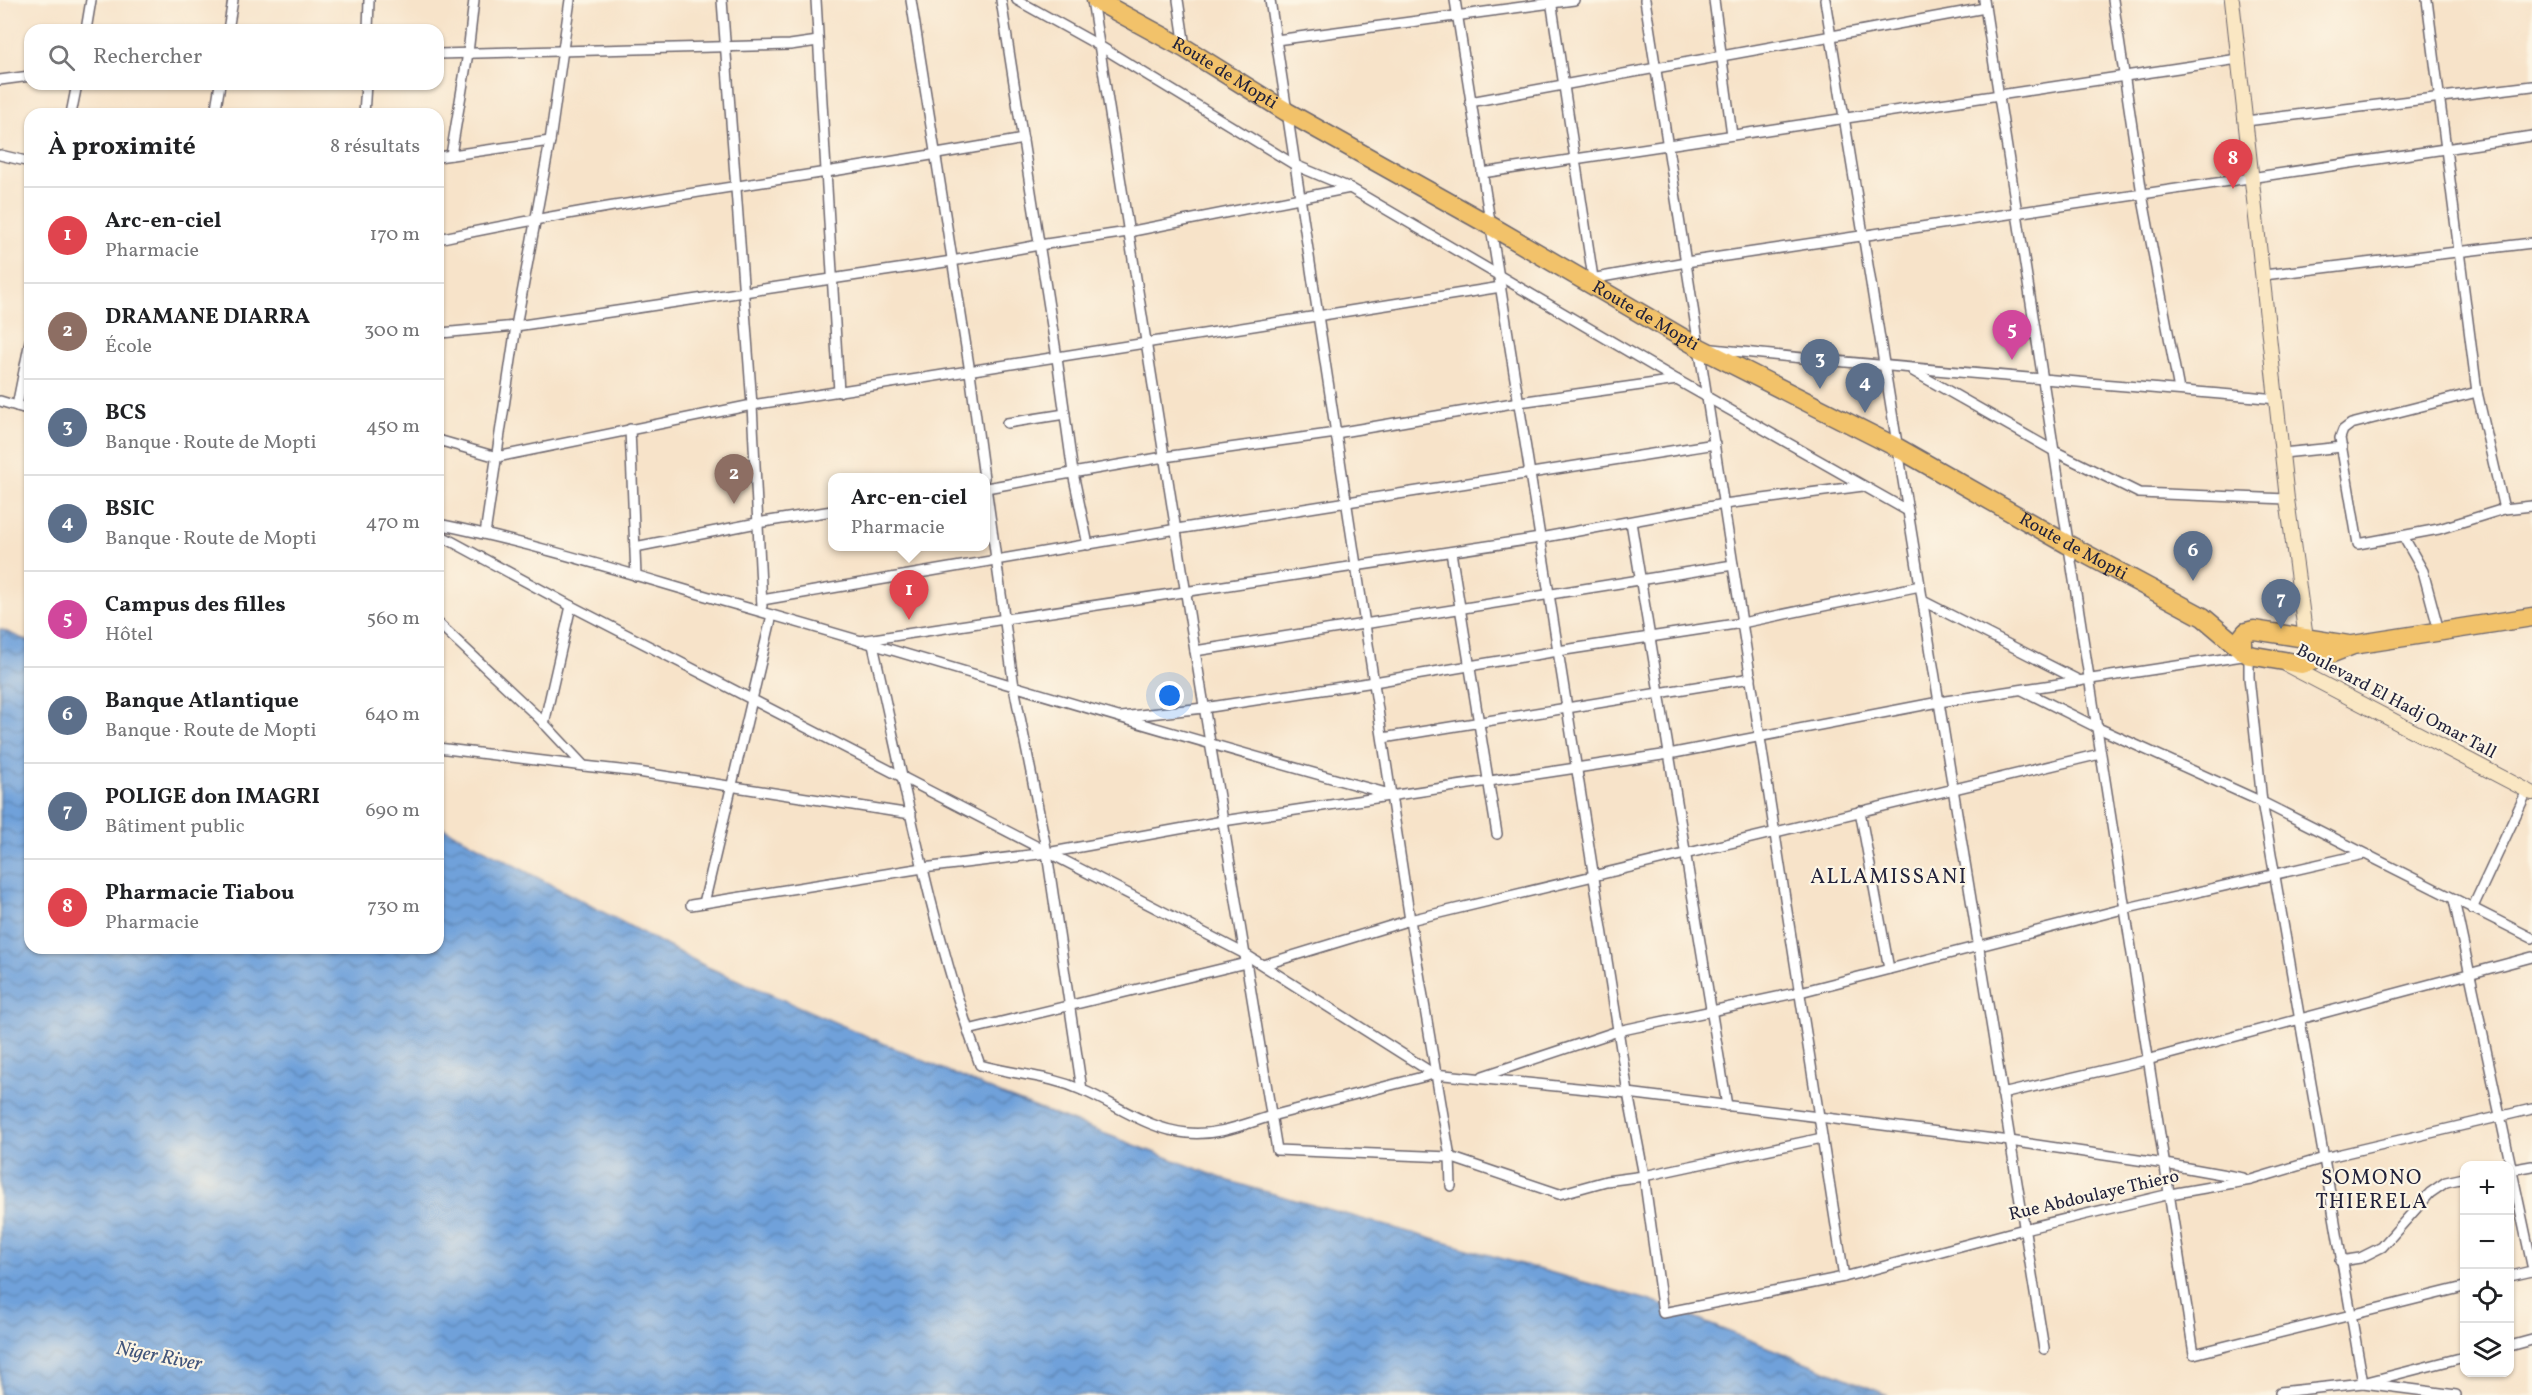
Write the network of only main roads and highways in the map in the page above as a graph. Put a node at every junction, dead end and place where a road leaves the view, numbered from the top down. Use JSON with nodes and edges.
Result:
{"nodes":[{"id":1,"x":1094,"y":0,"type":"edge"},
{"id":2,"x":2203,"y":617,"type":"junction"},
{"id":3,"x":2532,"y":617,"type":"edge"},
{"id":4,"x":2254,"y":630,"type":"junction"},
{"id":5,"x":2308,"y":640,"type":"junction"},
{"id":6,"x":2353,"y":645,"type":"junction"},
{"id":7,"x":2246,"y":652,"type":"junction"},
{"id":8,"x":2309,"y":662,"type":"junction"}],
"edges":[{"from":1,"to":2,"type":"highway","name":"Route de Mopti"},
{"from":2,"to":4,"type":"highway","name":"Route de Mopti"},
{"from":2,"to":7,"type":"highway","name":"Route de Mopti"},
{"from":3,"to":6,"type":"highway"},
{"from":4,"to":5,"type":"highway","name":"Route de Mopti"},
{"from":4,"to":7,"type":"highway"},
{"from":5,"to":6,"type":"highway","name":"Route de Mopti"},
{"from":5,"to":8,"type":"highway"},
{"from":6,"to":8,"type":"highway"},
{"from":7,"to":8,"type":"highway"}]}
